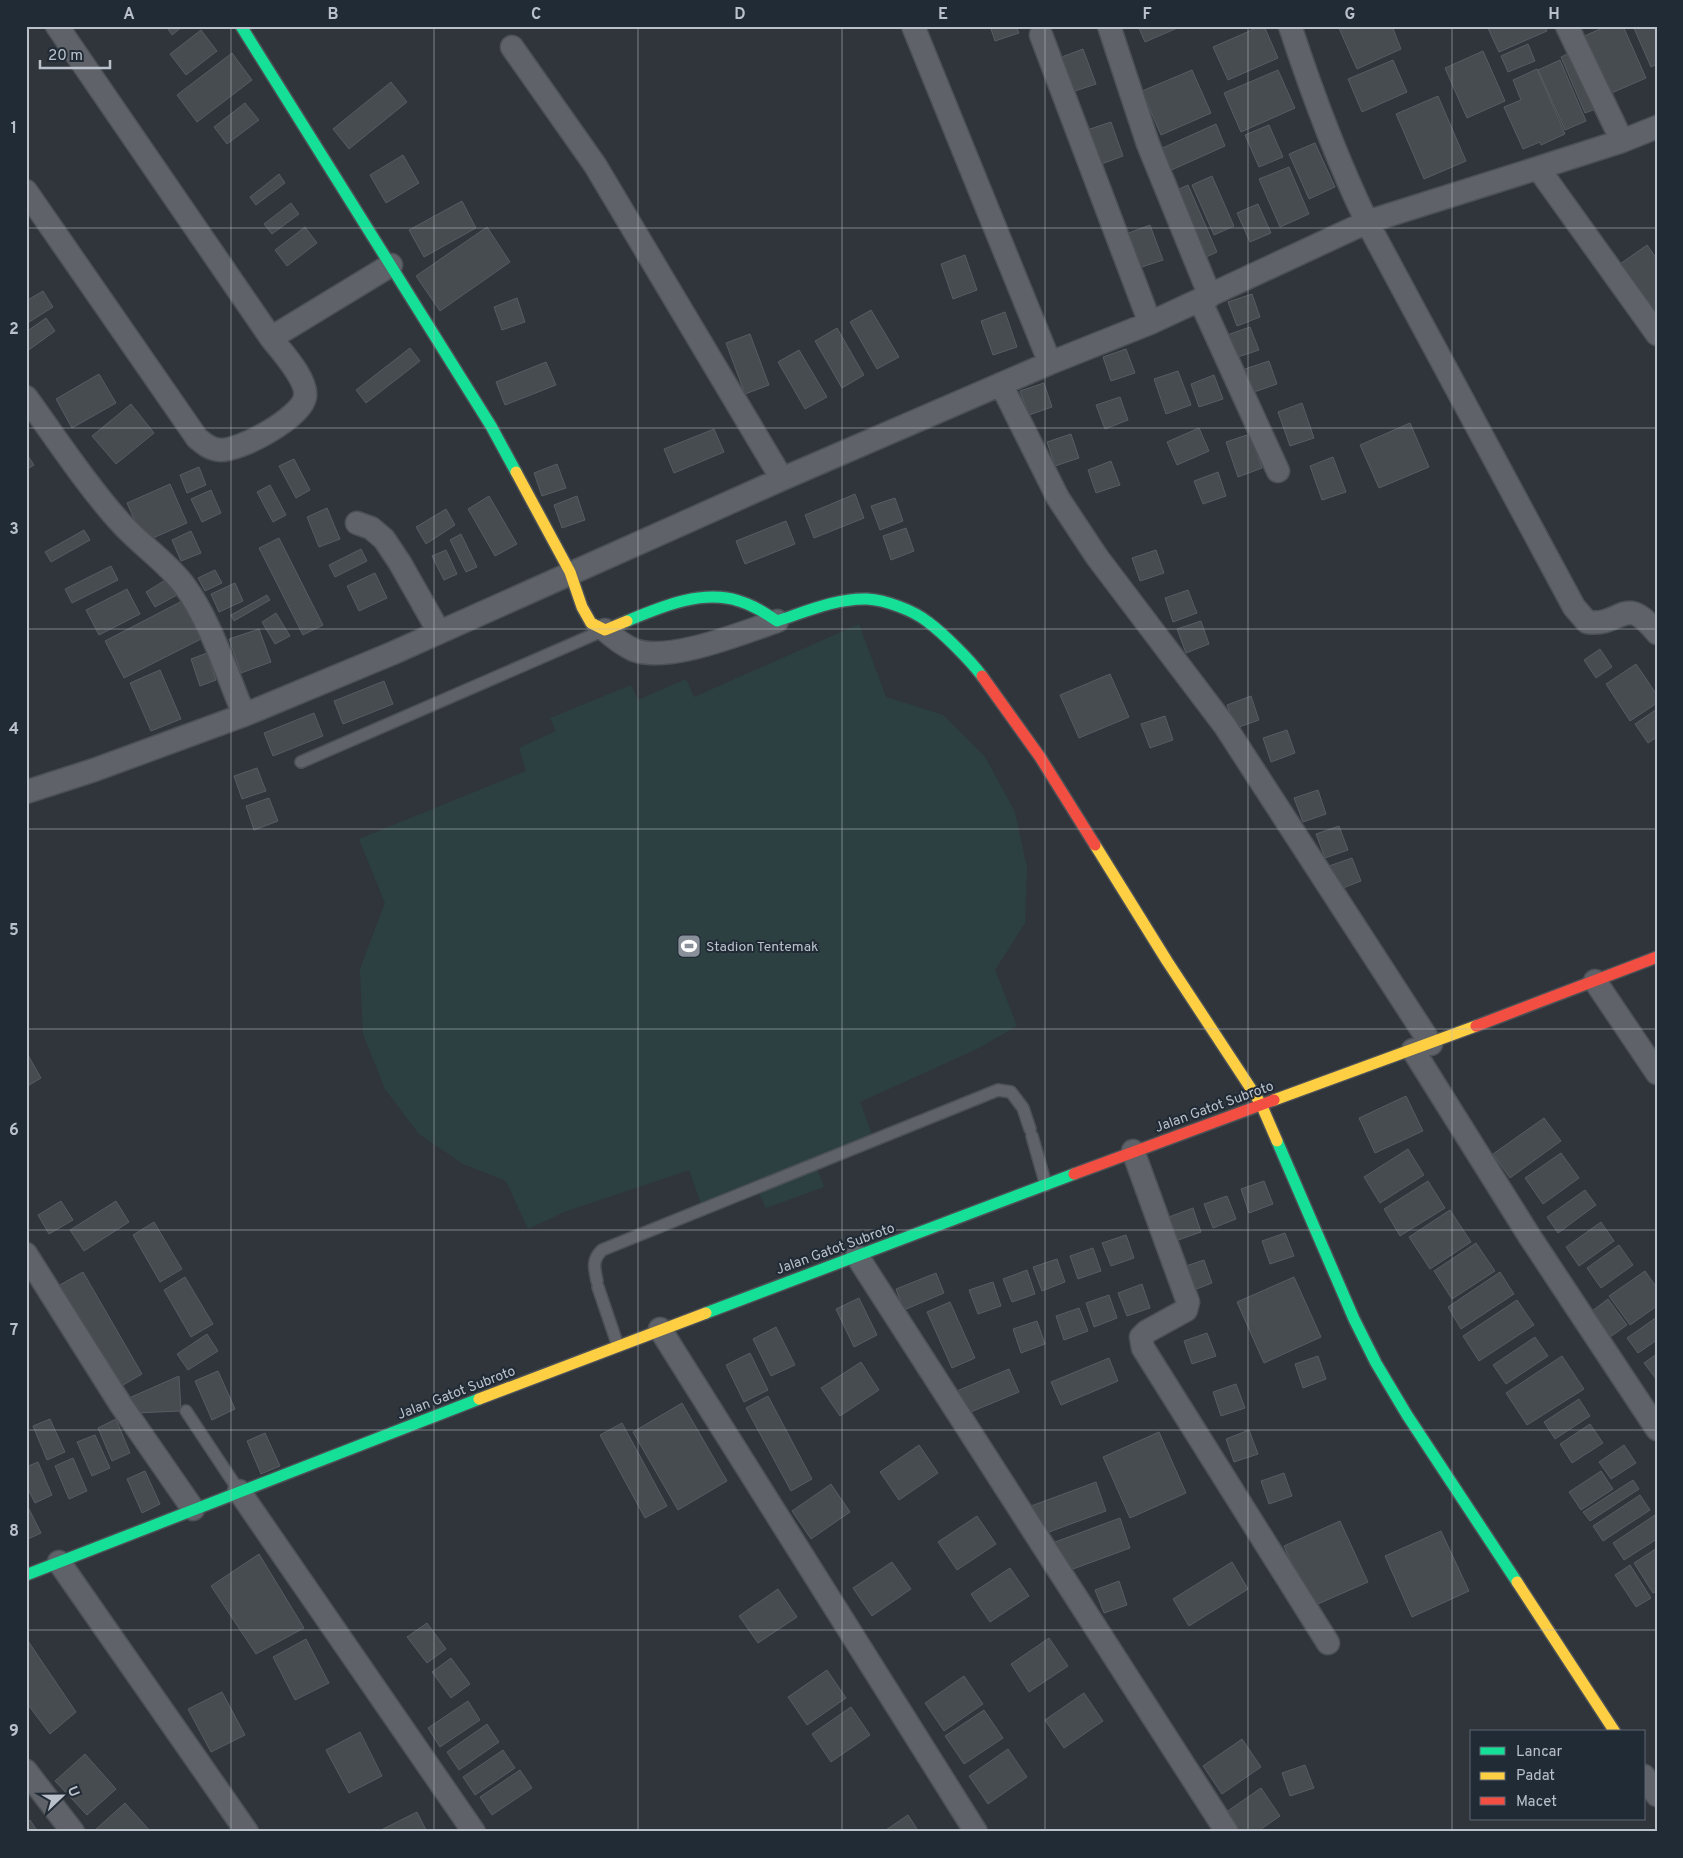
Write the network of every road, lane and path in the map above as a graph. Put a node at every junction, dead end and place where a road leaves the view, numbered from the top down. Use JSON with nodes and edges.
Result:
{"nodes":[{"id":1,"x":57,"y":26,"type":"edge"},
{"id":2,"x":913,"y":26,"type":"edge"},
{"id":3,"x":1109,"y":26,"type":"edge"},
{"id":4,"x":1290,"y":26,"type":"edge"},
{"id":5,"x":1567,"y":26,"type":"edge"},
{"id":6,"x":249,"y":29,"type":"edge"},
{"id":7,"x":1042,"y":35,"type":"dead end"},
{"id":8,"x":512,"y":47,"type":"dead end"},
{"id":9,"x":1657,"y":127,"type":"edge"},
{"id":10,"x":1622,"y":141,"type":"junction"},
{"id":11,"x":1538,"y":168,"type":"junction"},
{"id":12,"x":26,"y":192,"type":"edge"},
{"id":13,"x":1367,"y":222,"type":"junction"},
{"id":14,"x":391,"y":265,"type":"junction"},
{"id":15,"x":1205,"y":298,"type":"junction"},
{"id":16,"x":1150,"y":323,"type":"junction"},
{"id":17,"x":1657,"y":334,"type":"edge"},
{"id":18,"x":272,"y":338,"type":"junction"},
{"id":19,"x":1050,"y":363,"type":"junction"},
{"id":20,"x":1001,"y":384,"type":"junction"},
{"id":21,"x":26,"y":396,"type":"edge"},
{"id":22,"x":1278,"y":471,"type":"dead end"},
{"id":23,"x":782,"y":479,"type":"junction"},
{"id":24,"x":357,"y":523,"type":"dead end"},
{"id":25,"x":570,"y":572,"type":"junction"},
{"id":26,"x":777,"y":621,"type":"junction"},
{"id":27,"x":605,"y":630,"type":"junction"},
{"id":28,"x":439,"y":632,"type":"junction"},
{"id":29,"x":1657,"y":634,"type":"edge"},
{"id":30,"x":244,"y":715,"type":"junction"},
{"id":31,"x":301,"y":762,"type":"dead end"},
{"id":32,"x":26,"y":792,"type":"edge"},
{"id":33,"x":1657,"y":957,"type":"edge"},
{"id":34,"x":1596,"y":981,"type":"junction"},
{"id":35,"x":1422,"y":1047,"type":"junction"},
{"id":36,"x":1657,"y":1073,"type":"edge"},
{"id":37,"x":1261,"y":1104,"type":"junction"},
{"id":38,"x":1133,"y":1152,"type":"junction"},
{"id":39,"x":1046,"y":1185,"type":"junction"},
{"id":40,"x":26,"y":1254,"type":"edge"},
{"id":41,"x":857,"y":1256,"type":"junction"},
{"id":42,"x":660,"y":1329,"type":"junction"},
{"id":43,"x":618,"y":1346,"type":"junction"},
{"id":44,"x":186,"y":1410,"type":"dead end"},
{"id":45,"x":1657,"y":1429,"type":"edge"},
{"id":46,"x":239,"y":1491,"type":"junction"},
{"id":47,"x":193,"y":1509,"type":"junction"},
{"id":48,"x":59,"y":1562,"type":"junction"},
{"id":49,"x":26,"y":1575,"type":"edge"},
{"id":50,"x":1328,"y":1643,"type":"dead end"},
{"id":51,"x":1614,"y":1730,"type":"edge"},
{"id":52,"x":26,"y":1771,"type":"edge"},
{"id":53,"x":1646,"y":1779,"type":"edge"},
{"id":54,"x":1657,"y":1795,"type":"edge"},
{"id":55,"x":72,"y":1832,"type":"edge"},
{"id":56,"x":247,"y":1832,"type":"edge"},
{"id":57,"x":474,"y":1832,"type":"edge"},
{"id":58,"x":976,"y":1832,"type":"edge"},
{"id":59,"x":1227,"y":1832,"type":"edge"}],
"edges":[{"from":1,"to":18,"type":"street"},
{"from":2,"to":19,"type":"street"},
{"from":3,"to":15,"type":"street"},
{"from":4,"to":13,"type":"street"},
{"from":5,"to":10,"type":"street"},
{"from":6,"to":14,"type":"street"},
{"from":7,"to":16,"type":"street"},
{"from":8,"to":23,"type":"street"},
{"from":9,"to":10,"type":"street"},
{"from":10,"to":11,"type":"street"},
{"from":11,"to":13,"type":"street"},
{"from":11,"to":17,"type":"street"},
{"from":12,"to":18,"type":"street"},
{"from":13,"to":15,"type":"street"},
{"from":13,"to":29,"type":"street"},
{"from":14,"to":18,"type":"street"},
{"from":14,"to":25,"type":"street"},
{"from":15,"to":16,"type":"street"},
{"from":15,"to":22,"type":"street"},
{"from":16,"to":19,"type":"street"},
{"from":19,"to":20,"type":"street"},
{"from":20,"to":23,"type":"street"},
{"from":20,"to":35,"type":"street"},
{"from":21,"to":30,"type":"street"},
{"from":23,"to":25,"type":"street"},
{"from":24,"to":28,"type":"street"},
{"from":25,"to":27,"type":"street"},
{"from":25,"to":28,"type":"street"},
{"from":26,"to":27,"type":"street"},
{"from":26,"to":27,"type":"street"},
{"from":26,"to":37,"type":"street"},
{"from":27,"to":31,"type":"lane"},
{"from":28,"to":30,"type":"street"},
{"from":30,"to":32,"type":"street"},
{"from":33,"to":34,"type":"street","name":"Jalan Gatot Subroto"},
{"from":34,"to":35,"type":"street","name":"Jalan Gatot Subroto"},
{"from":34,"to":36,"type":"street"},
{"from":35,"to":37,"type":"street","name":"Jalan Gatot Subroto"},
{"from":35,"to":45,"type":"street"},
{"from":37,"to":38,"type":"street","name":"Jalan Gatot Subroto"},
{"from":37,"to":51,"type":"street"},
{"from":38,"to":39,"type":"street","name":"Jalan Gatot Subroto"},
{"from":38,"to":50,"type":"street"},
{"from":39,"to":41,"type":"street","name":"Jalan Gatot Subroto"},
{"from":39,"to":43,"type":"lane"},
{"from":40,"to":47,"type":"street"},
{"from":41,"to":42,"type":"street","name":"Jalan Gatot Subroto"},
{"from":41,"to":59,"type":"street"},
{"from":42,"to":43,"type":"street","name":"Jalan Gatot Subroto"},
{"from":42,"to":58,"type":"street"},
{"from":43,"to":46,"type":"street","name":"Jalan Gatot Subroto"},
{"from":44,"to":46,"type":"lane"},
{"from":46,"to":47,"type":"street","name":"Jalan Gatot Subroto"},
{"from":46,"to":57,"type":"street"},
{"from":47,"to":48,"type":"street","name":"Jalan Gatot Subroto"},
{"from":48,"to":49,"type":"street","name":"Jalan Gatot Subroto"},
{"from":48,"to":56,"type":"street"},
{"from":52,"to":55,"type":"street"},
{"from":53,"to":54,"type":"street"}]}
